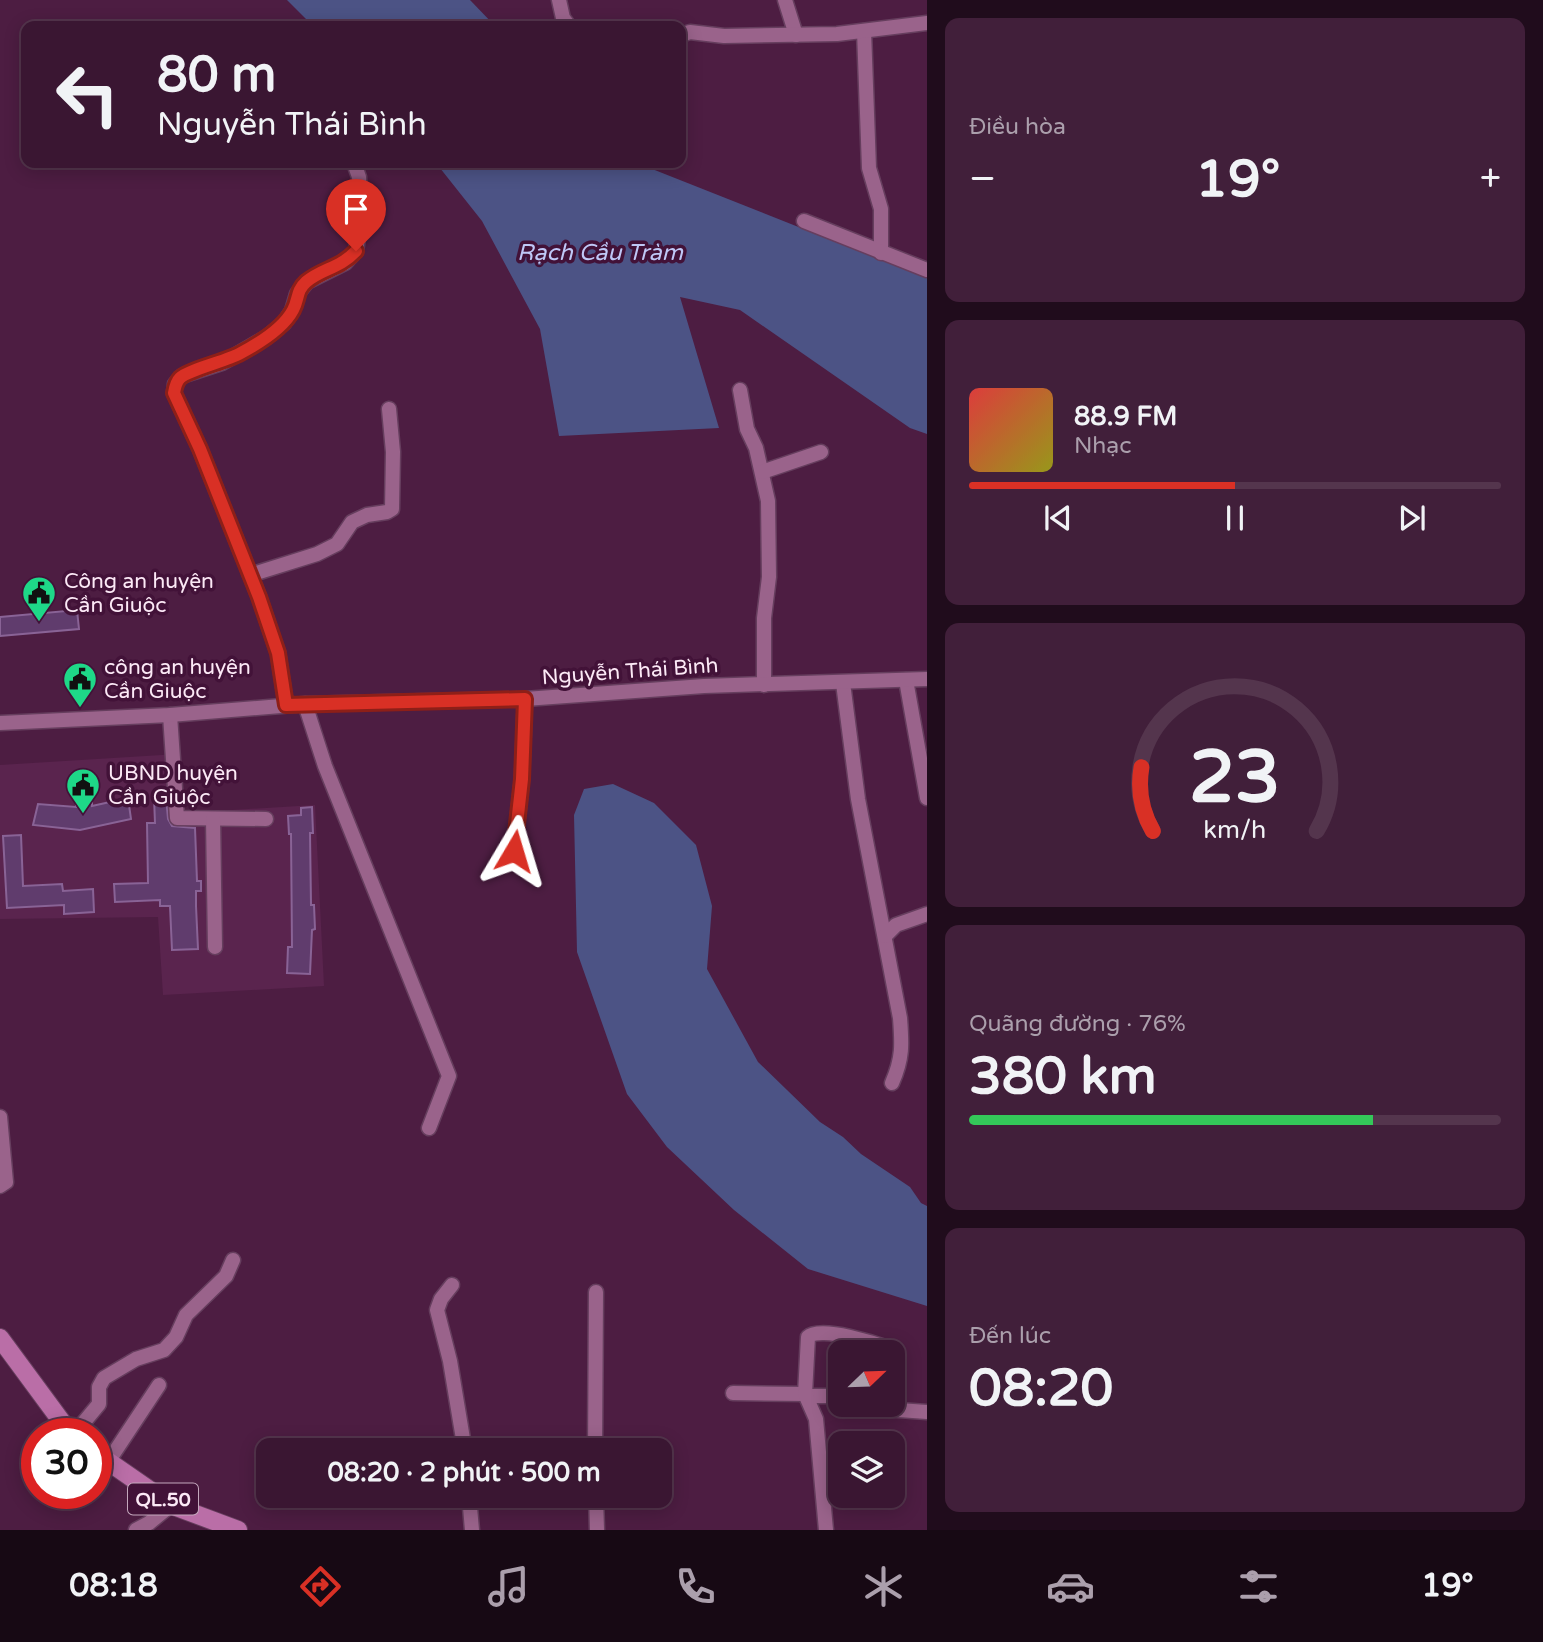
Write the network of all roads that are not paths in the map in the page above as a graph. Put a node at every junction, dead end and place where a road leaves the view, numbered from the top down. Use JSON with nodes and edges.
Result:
{"nodes":[{"id":1,"x":559,"y":0,"type":"edge"},
{"id":2,"x":785,"y":0,"type":"edge"},
{"id":3,"x":565,"y":21,"type":"edge"},
{"id":4,"x":927,"y":23,"type":"edge"},
{"id":5,"x":864,"y":30,"type":"junction"},
{"id":6,"x":686,"y":33,"type":"edge"},
{"id":7,"x":796,"y":35,"type":"junction"},
{"id":8,"x":356,"y":168,"type":"edge"},
{"id":9,"x":804,"y":221,"type":"dead end"},
{"id":10,"x":881,"y":253,"type":"junction"},
{"id":11,"x":927,"y":270,"type":"edge"},
{"id":12,"x":740,"y":390,"type":"dead end"},
{"id":13,"x":389,"y":409,"type":"dead end"},
{"id":14,"x":821,"y":452,"type":"dead end"},
{"id":15,"x":762,"y":472,"type":"junction"},
{"id":16,"x":250,"y":575,"type":"junction"},
{"id":17,"x":927,"y":679,"type":"edge"},
{"id":18,"x":906,"y":680,"type":"junction"},
{"id":19,"x":843,"y":683,"type":"junction"},
{"id":20,"x":764,"y":685,"type":"junction"},
{"id":21,"x":525,"y":699,"type":"junction"},
{"id":22,"x":305,"y":704,"type":"junction"},
{"id":23,"x":286,"y":705,"type":"junction"},
{"id":24,"x":170,"y":715,"type":"junction"},
{"id":25,"x":0,"y":723,"type":"edge"},
{"id":26,"x":927,"y":798,"type":"edge"},
{"id":27,"x":213,"y":819,"type":"junction"},
{"id":28,"x":266,"y":819,"type":"dead end"},
{"id":29,"x":514,"y":851,"type":"dead end"},
{"id":30,"x":927,"y":914,"type":"edge"},
{"id":31,"x":885,"y":936,"type":"junction"},
{"id":32,"x":215,"y":947,"type":"dead end"},
{"id":33,"x":892,"y":1083,"type":"dead end"},
{"id":34,"x":0,"y":1117,"type":"edge"},
{"id":35,"x":429,"y":1128,"type":"dead end"},
{"id":36,"x":0,"y":1186,"type":"edge"},
{"id":37,"x":233,"y":1260,"type":"dead end"},
{"id":38,"x":452,"y":1285,"type":"dead end"},
{"id":39,"x":596,"y":1292,"type":"dead end"},
{"id":40,"x":0,"y":1338,"type":"edge"},
{"id":41,"x":865,"y":1340,"type":"edge"},
{"id":42,"x":159,"y":1385,"type":"dead end"},
{"id":43,"x":733,"y":1392,"type":"dead end"},
{"id":44,"x":806,"y":1395,"type":"junction"},
{"id":45,"x":828,"y":1396,"type":"edge"},
{"id":46,"x":905,"y":1410,"type":"edge"},
{"id":47,"x":927,"y":1412,"type":"edge"},
{"id":48,"x":61,"y":1418,"type":"edge"},
{"id":49,"x":86,"y":1418,"type":"edge"},
{"id":50,"x":463,"y":1438,"type":"edge"},
{"id":51,"x":595,"y":1438,"type":"edge"},
{"id":52,"x":112,"y":1445,"type":"edge"},
{"id":53,"x":112,"y":1465,"type":"edge"},
{"id":54,"x":171,"y":1505,"type":"junction"},
{"id":55,"x":470,"y":1508,"type":"edge"},
{"id":56,"x":596,"y":1508,"type":"edge"},
{"id":57,"x":136,"y":1530,"type":"edge"},
{"id":58,"x":238,"y":1530,"type":"edge"},
{"id":59,"x":472,"y":1530,"type":"edge"},
{"id":60,"x":597,"y":1530,"type":"edge"},
{"id":61,"x":826,"y":1530,"type":"edge"}],
"edges":[{"from":1,"to":3,"type":"street"},
{"from":2,"to":7,"type":"street"},
{"from":4,"to":5,"type":"street"},
{"from":5,"to":7,"type":"street"},
{"from":5,"to":10,"type":"street"},
{"from":6,"to":7,"type":"street"},
{"from":8,"to":16,"type":"street"},
{"from":9,"to":10,"type":"street"},
{"from":10,"to":11,"type":"street"},
{"from":12,"to":15,"type":"street"},
{"from":13,"to":16,"type":"street"},
{"from":14,"to":15,"type":"street"},
{"from":15,"to":20,"type":"street"},
{"from":16,"to":23,"type":"street"},
{"from":17,"to":18,"type":"street","name":"Nguyễn Thái Bình"},
{"from":18,"to":19,"type":"street","name":"Nguyễn Thái Bình"},
{"from":18,"to":26,"type":"street"},
{"from":19,"to":20,"type":"street","name":"Nguyễn Thái Bình"},
{"from":19,"to":31,"type":"street"},
{"from":20,"to":21,"type":"street","name":"Nguyễn Thái Bình"},
{"from":21,"to":22,"type":"street","name":"Nguyễn Thái Bình"},
{"from":21,"to":29,"type":"street"},
{"from":22,"to":23,"type":"street","name":"Nguyễn Thái Bình"},
{"from":22,"to":35,"type":"street"},
{"from":23,"to":24,"type":"street","name":"Nguyễn Thái Bình"},
{"from":24,"to":25,"type":"street","name":"Nguyễn Thái Bình"},
{"from":24,"to":27,"type":"street"},
{"from":27,"to":28,"type":"street"},
{"from":27,"to":32,"type":"street"},
{"from":30,"to":31,"type":"street"},
{"from":31,"to":33,"type":"street"},
{"from":34,"to":36,"type":"street"},
{"from":37,"to":49,"type":"street"},
{"from":38,"to":50,"type":"street"},
{"from":39,"to":51,"type":"street"},
{"from":40,"to":48,"type":"main road"},
{"from":41,"to":44,"type":"street"},
{"from":42,"to":52,"type":"street"},
{"from":43,"to":44,"type":"street"},
{"from":44,"to":45,"type":"street"},
{"from":44,"to":61,"type":"street"},
{"from":46,"to":47,"type":"street"},
{"from":53,"to":54,"type":"main road","number":"QL.50"},
{"from":54,"to":57,"type":"street"},
{"from":54,"to":58,"type":"main road","number":"QL.50"},
{"from":55,"to":59,"type":"street"},
{"from":56,"to":60,"type":"street"}]}
